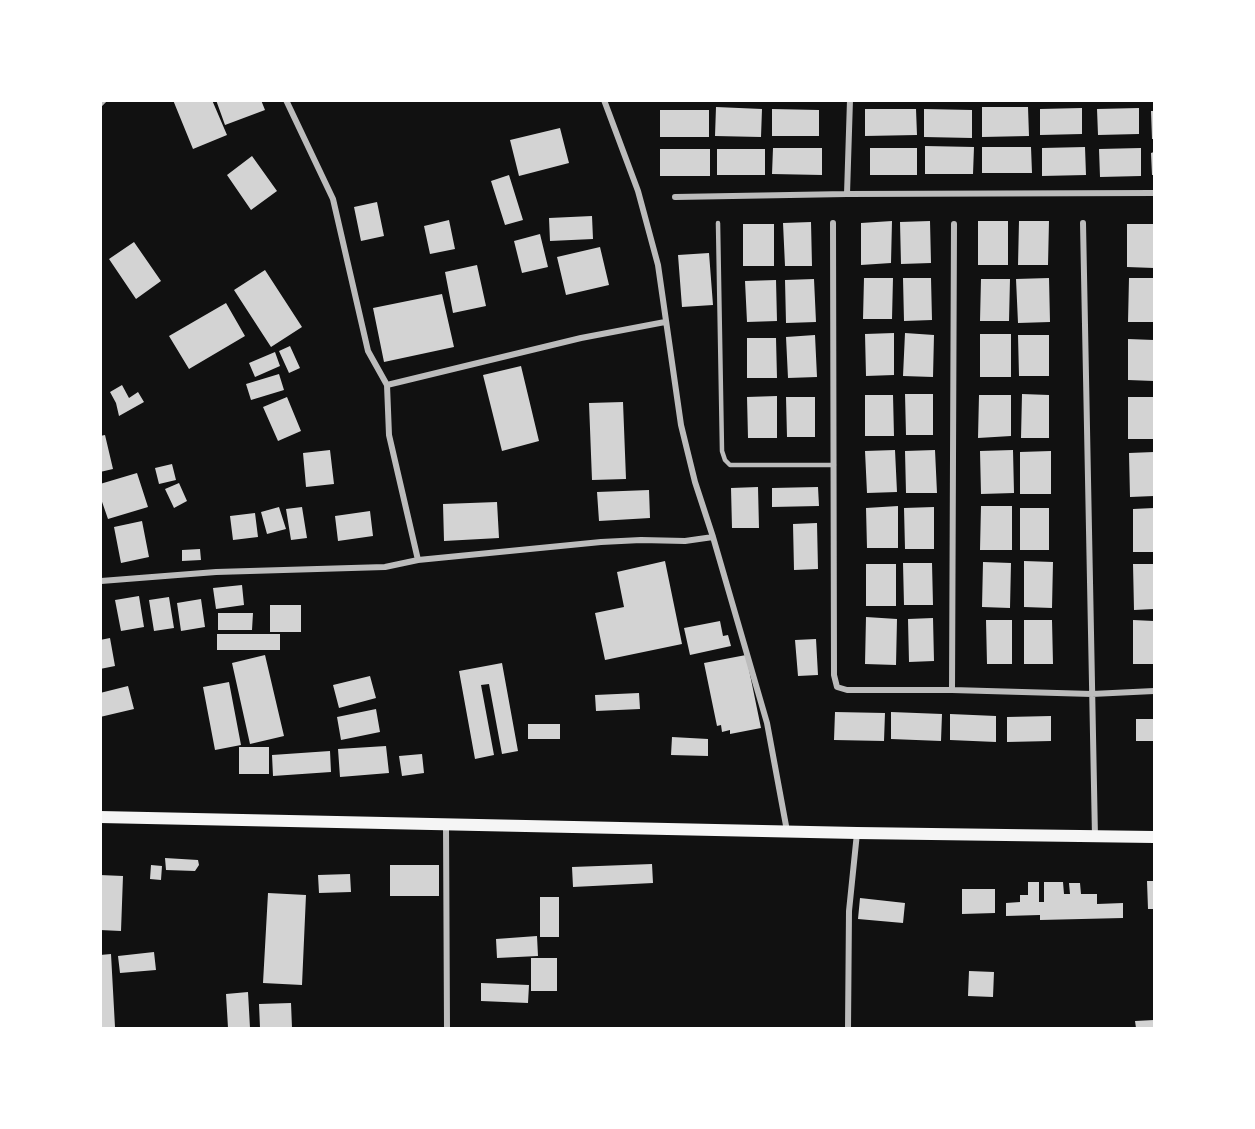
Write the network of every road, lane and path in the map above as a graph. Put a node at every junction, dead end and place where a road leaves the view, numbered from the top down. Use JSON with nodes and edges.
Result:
{"nodes":[{"id":1,"x":104,"y":100,"type":"edge"},
{"id":2,"x":286,"y":100,"type":"edge"},
{"id":3,"x":604,"y":100,"type":"edge"},
{"id":4,"x":850,"y":100,"type":"edge"},
{"id":5,"x":100,"y":104,"type":"edge"},
{"id":6,"x":1155,"y":193,"type":"edge"},
{"id":7,"x":847,"y":194,"type":"junction"},
{"id":8,"x":675,"y":197,"type":"dead end"},
{"id":9,"x":718,"y":223,"type":"dead end"},
{"id":10,"x":833,"y":223,"type":"dead end"},
{"id":11,"x":1083,"y":223,"type":"dead end"},
{"id":12,"x":954,"y":224,"type":"dead end"},
{"id":13,"x":665,"y":322,"type":"junction"},
{"id":14,"x":387,"y":385,"type":"junction"},
{"id":15,"x":834,"y":465,"type":"junction"},
{"id":16,"x":713,"y":537,"type":"junction"},
{"id":17,"x":418,"y":560,"type":"junction"},
{"id":18,"x":101,"y":581,"type":"edge"},
{"id":19,"x":952,"y":690,"type":"junction"},
{"id":20,"x":1155,"y":691,"type":"edge"},
{"id":21,"x":1092,"y":694,"type":"junction"},
{"id":22,"x":100,"y":816,"type":"edge"},
{"id":23,"x":446,"y":825,"type":"junction"},
{"id":24,"x":787,"y":831,"type":"junction"},
{"id":25,"x":857,"y":833,"type":"junction"},
{"id":26,"x":1155,"y":837,"type":"edge"},
{"id":27,"x":1095,"y":838,"type":"junction"},
{"id":28,"x":447,"y":1029,"type":"edge"},
{"id":29,"x":848,"y":1029,"type":"edge"}],
"edges":[{"from":1,"to":5,"type":"street"},
{"from":2,"to":14,"type":"street"},
{"from":3,"to":13,"type":"street"},
{"from":4,"to":7,"type":"street"},
{"from":6,"to":7,"type":"street"},
{"from":7,"to":8,"type":"street"},
{"from":9,"to":15,"type":"lane"},
{"from":10,"to":15,"type":"street"},
{"from":11,"to":21,"type":"street"},
{"from":12,"to":19,"type":"street"},
{"from":13,"to":14,"type":"street"},
{"from":13,"to":16,"type":"street"},
{"from":14,"to":17,"type":"street"},
{"from":15,"to":19,"type":"street"},
{"from":16,"to":17,"type":"street"},
{"from":16,"to":24,"type":"street"},
{"from":17,"to":18,"type":"street"},
{"from":19,"to":21,"type":"street"},
{"from":20,"to":21,"type":"street"},
{"from":21,"to":27,"type":"street"},
{"from":22,"to":23,"type":"main road"},
{"from":23,"to":24,"type":"main road"},
{"from":23,"to":28,"type":"street"},
{"from":24,"to":25,"type":"main road"},
{"from":25,"to":27,"type":"main road"},
{"from":25,"to":29,"type":"street"},
{"from":26,"to":27,"type":"main road"}]}
